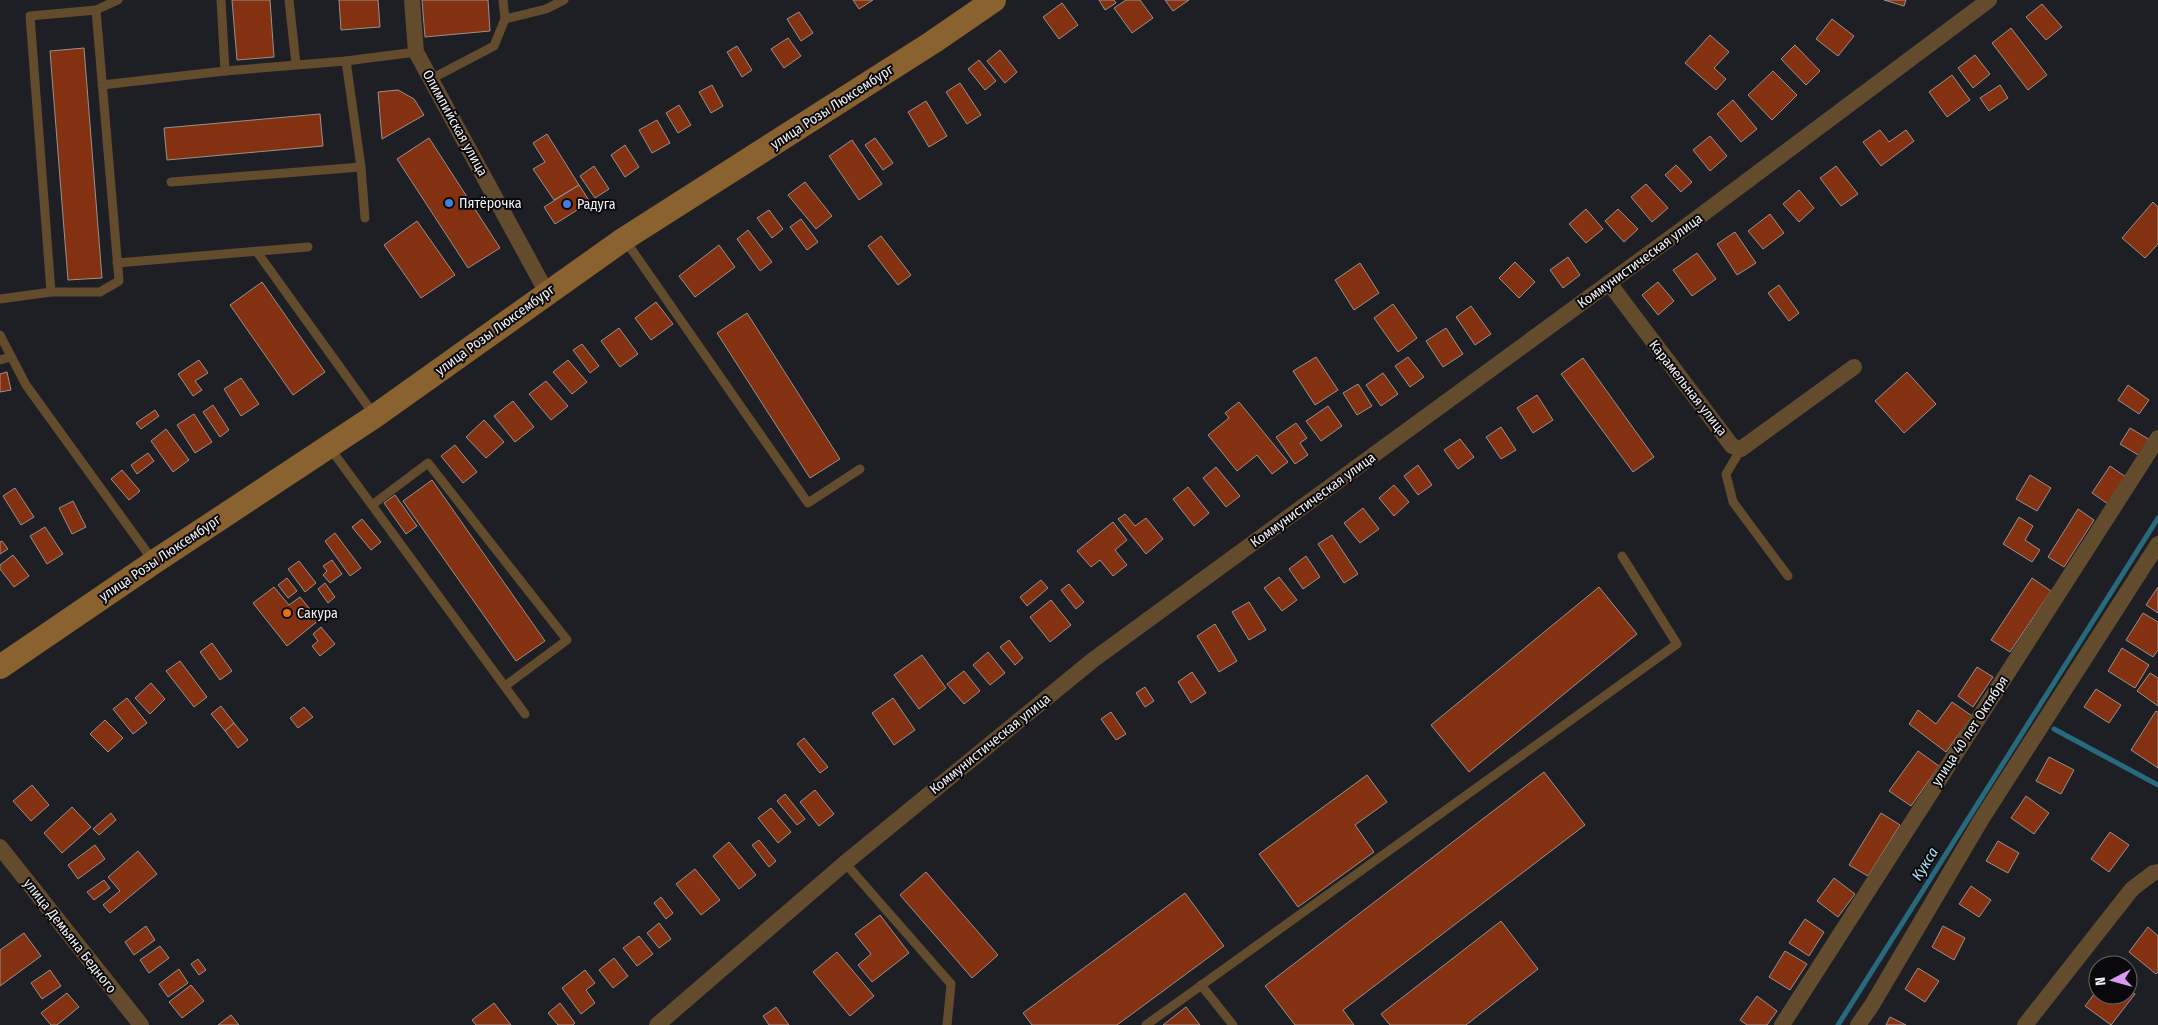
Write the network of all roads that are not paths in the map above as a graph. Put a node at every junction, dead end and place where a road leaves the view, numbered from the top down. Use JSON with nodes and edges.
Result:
{"nodes":[{"id":1,"x":118,"y":0,"type":"edge"},
{"id":2,"x":221,"y":0,"type":"edge"},
{"id":3,"x":289,"y":0,"type":"edge"},
{"id":4,"x":412,"y":0,"type":"edge"},
{"id":5,"x":503,"y":0,"type":"edge"},
{"id":6,"x":564,"y":0,"type":"edge"},
{"id":7,"x":994,"y":0,"type":"edge"},
{"id":8,"x":1989,"y":0,"type":"edge"},
{"id":9,"x":96,"y":10,"type":"junction"},
{"id":10,"x":505,"y":19,"type":"junction"},
{"id":11,"x":416,"y":52,"type":"junction"},
{"id":12,"x":346,"y":61,"type":"junction"},
{"id":13,"x":296,"y":64,"type":"junction"},
{"id":14,"x":225,"y":71,"type":"junction"},
{"id":15,"x":431,"y":79,"type":"junction"},
{"id":16,"x":102,"y":85,"type":"junction"},
{"id":17,"x":361,"y":167,"type":"junction"},
{"id":18,"x":171,"y":182,"type":"dead end"},
{"id":19,"x":365,"y":218,"type":"dead end"},
{"id":20,"x":624,"y":239,"type":"junction"},
{"id":21,"x":308,"y":247,"type":"dead end"},
{"id":22,"x":256,"y":252,"type":"junction"},
{"id":23,"x":117,"y":263,"type":"junction"},
{"id":24,"x":1609,"y":283,"type":"junction"},
{"id":25,"x":51,"y":292,"type":"junction"},
{"id":26,"x":547,"y":293,"type":"junction"},
{"id":27,"x":0,"y":298,"type":"edge"},
{"id":28,"x":0,"y":335,"type":"edge"},
{"id":29,"x":11,"y":358,"type":"junction"},
{"id":30,"x":0,"y":360,"type":"edge"},
{"id":31,"x":1854,"y":367,"type":"dead end"},
{"id":32,"x":375,"y":416,"type":"junction"},
{"id":33,"x":2158,"y":438,"type":"edge"},
{"id":34,"x":328,"y":446,"type":"junction"},
{"id":35,"x":1741,"y":449,"type":"junction"},
{"id":36,"x":860,"y":469,"type":"dead end"},
{"id":37,"x":372,"y":505,"type":"junction"},
{"id":38,"x":2158,"y":544,"type":"edge"},
{"id":39,"x":1622,"y":556,"type":"dead end"},
{"id":40,"x":154,"y":562,"type":"junction"},
{"id":41,"x":1788,"y":576,"type":"dead end"},
{"id":42,"x":0,"y":668,"type":"edge"},
{"id":43,"x":505,"y":686,"type":"junction"},
{"id":44,"x":526,"y":714,"type":"dead end"},
{"id":45,"x":0,"y":847,"type":"edge"},
{"id":46,"x":846,"y":863,"type":"junction"},
{"id":47,"x":2158,"y":872,"type":"edge"},
{"id":48,"x":1201,"y":985,"type":"junction"},
{"id":49,"x":141,"y":1025,"type":"edge"},
{"id":50,"x":656,"y":1025,"type":"edge"},
{"id":51,"x":947,"y":1025,"type":"edge"},
{"id":52,"x":1146,"y":1025,"type":"edge"},
{"id":53,"x":1232,"y":1025,"type":"edge"},
{"id":54,"x":1782,"y":1025,"type":"edge"},
{"id":55,"x":1858,"y":1025,"type":"edge"},
{"id":56,"x":2025,"y":1025,"type":"edge"}],
"edges":[{"from":1,"to":9,"type":"lane"},
{"from":2,"to":14,"type":"lane"},
{"from":3,"to":13,"type":"lane"},
{"from":4,"to":11,"type":"street","name":"Олимпийская улица"},
{"from":5,"to":10,"type":"lane"},
{"from":6,"to":10,"type":"lane"},
{"from":7,"to":20,"type":"street","name":"улица Розы Люксембург"},
{"from":8,"to":24,"type":"street","name":"Коммунистическая улица"},
{"from":9,"to":16,"type":"lane"},
{"from":9,"to":25,"type":"lane"},
{"from":10,"to":15,"type":"lane"},
{"from":11,"to":12,"type":"lane"},
{"from":11,"to":15,"type":"street","name":"Олимпийская улица"},
{"from":12,"to":13,"type":"lane"},
{"from":12,"to":17,"type":"lane"},
{"from":13,"to":14,"type":"lane"},
{"from":14,"to":16,"type":"lane"},
{"from":15,"to":26,"type":"street","name":"Олимпийская улица"},
{"from":16,"to":23,"type":"lane"},
{"from":17,"to":18,"type":"lane"},
{"from":17,"to":19,"type":"lane"},
{"from":20,"to":26,"type":"street","name":"улица Розы Люксембург"},
{"from":20,"to":36,"type":"lane"},
{"from":21,"to":22,"type":"lane"},
{"from":22,"to":23,"type":"lane"},
{"from":22,"to":32,"type":"lane"},
{"from":23,"to":25,"type":"lane"},
{"from":24,"to":35,"type":"street","name":"Карамельная улица"},
{"from":24,"to":46,"type":"street","name":"Коммунистическая улица"},
{"from":25,"to":27,"type":"lane"},
{"from":26,"to":32,"type":"street","name":"улица Розы Люксембург"},
{"from":28,"to":29,"type":"lane"},
{"from":29,"to":30,"type":"lane"},
{"from":29,"to":40,"type":"lane"},
{"from":31,"to":35,"type":"street"},
{"from":32,"to":34,"type":"street","name":"улица Розы Люксембург"},
{"from":33,"to":54,"type":"street","name":"улица 40 лет Октября"},
{"from":34,"to":37,"type":"lane"},
{"from":34,"to":40,"type":"street","name":"улица Розы Люксембург"},
{"from":35,"to":41,"type":"lane"},
{"from":37,"to":43,"type":"lane"},
{"from":37,"to":43,"type":"lane"},
{"from":38,"to":55,"type":"street"},
{"from":39,"to":48,"type":"lane"},
{"from":40,"to":42,"type":"street","name":"улица Розы Люксембург"},
{"from":43,"to":44,"type":"lane"},
{"from":45,"to":49,"type":"street","name":"улица Демьяна Бедного"},
{"from":46,"to":50,"type":"street","name":"Коммунистическая улица"},
{"from":46,"to":51,"type":"lane"},
{"from":47,"to":56,"type":"street"},
{"from":48,"to":52,"type":"lane"},
{"from":48,"to":53,"type":"lane"}]}
